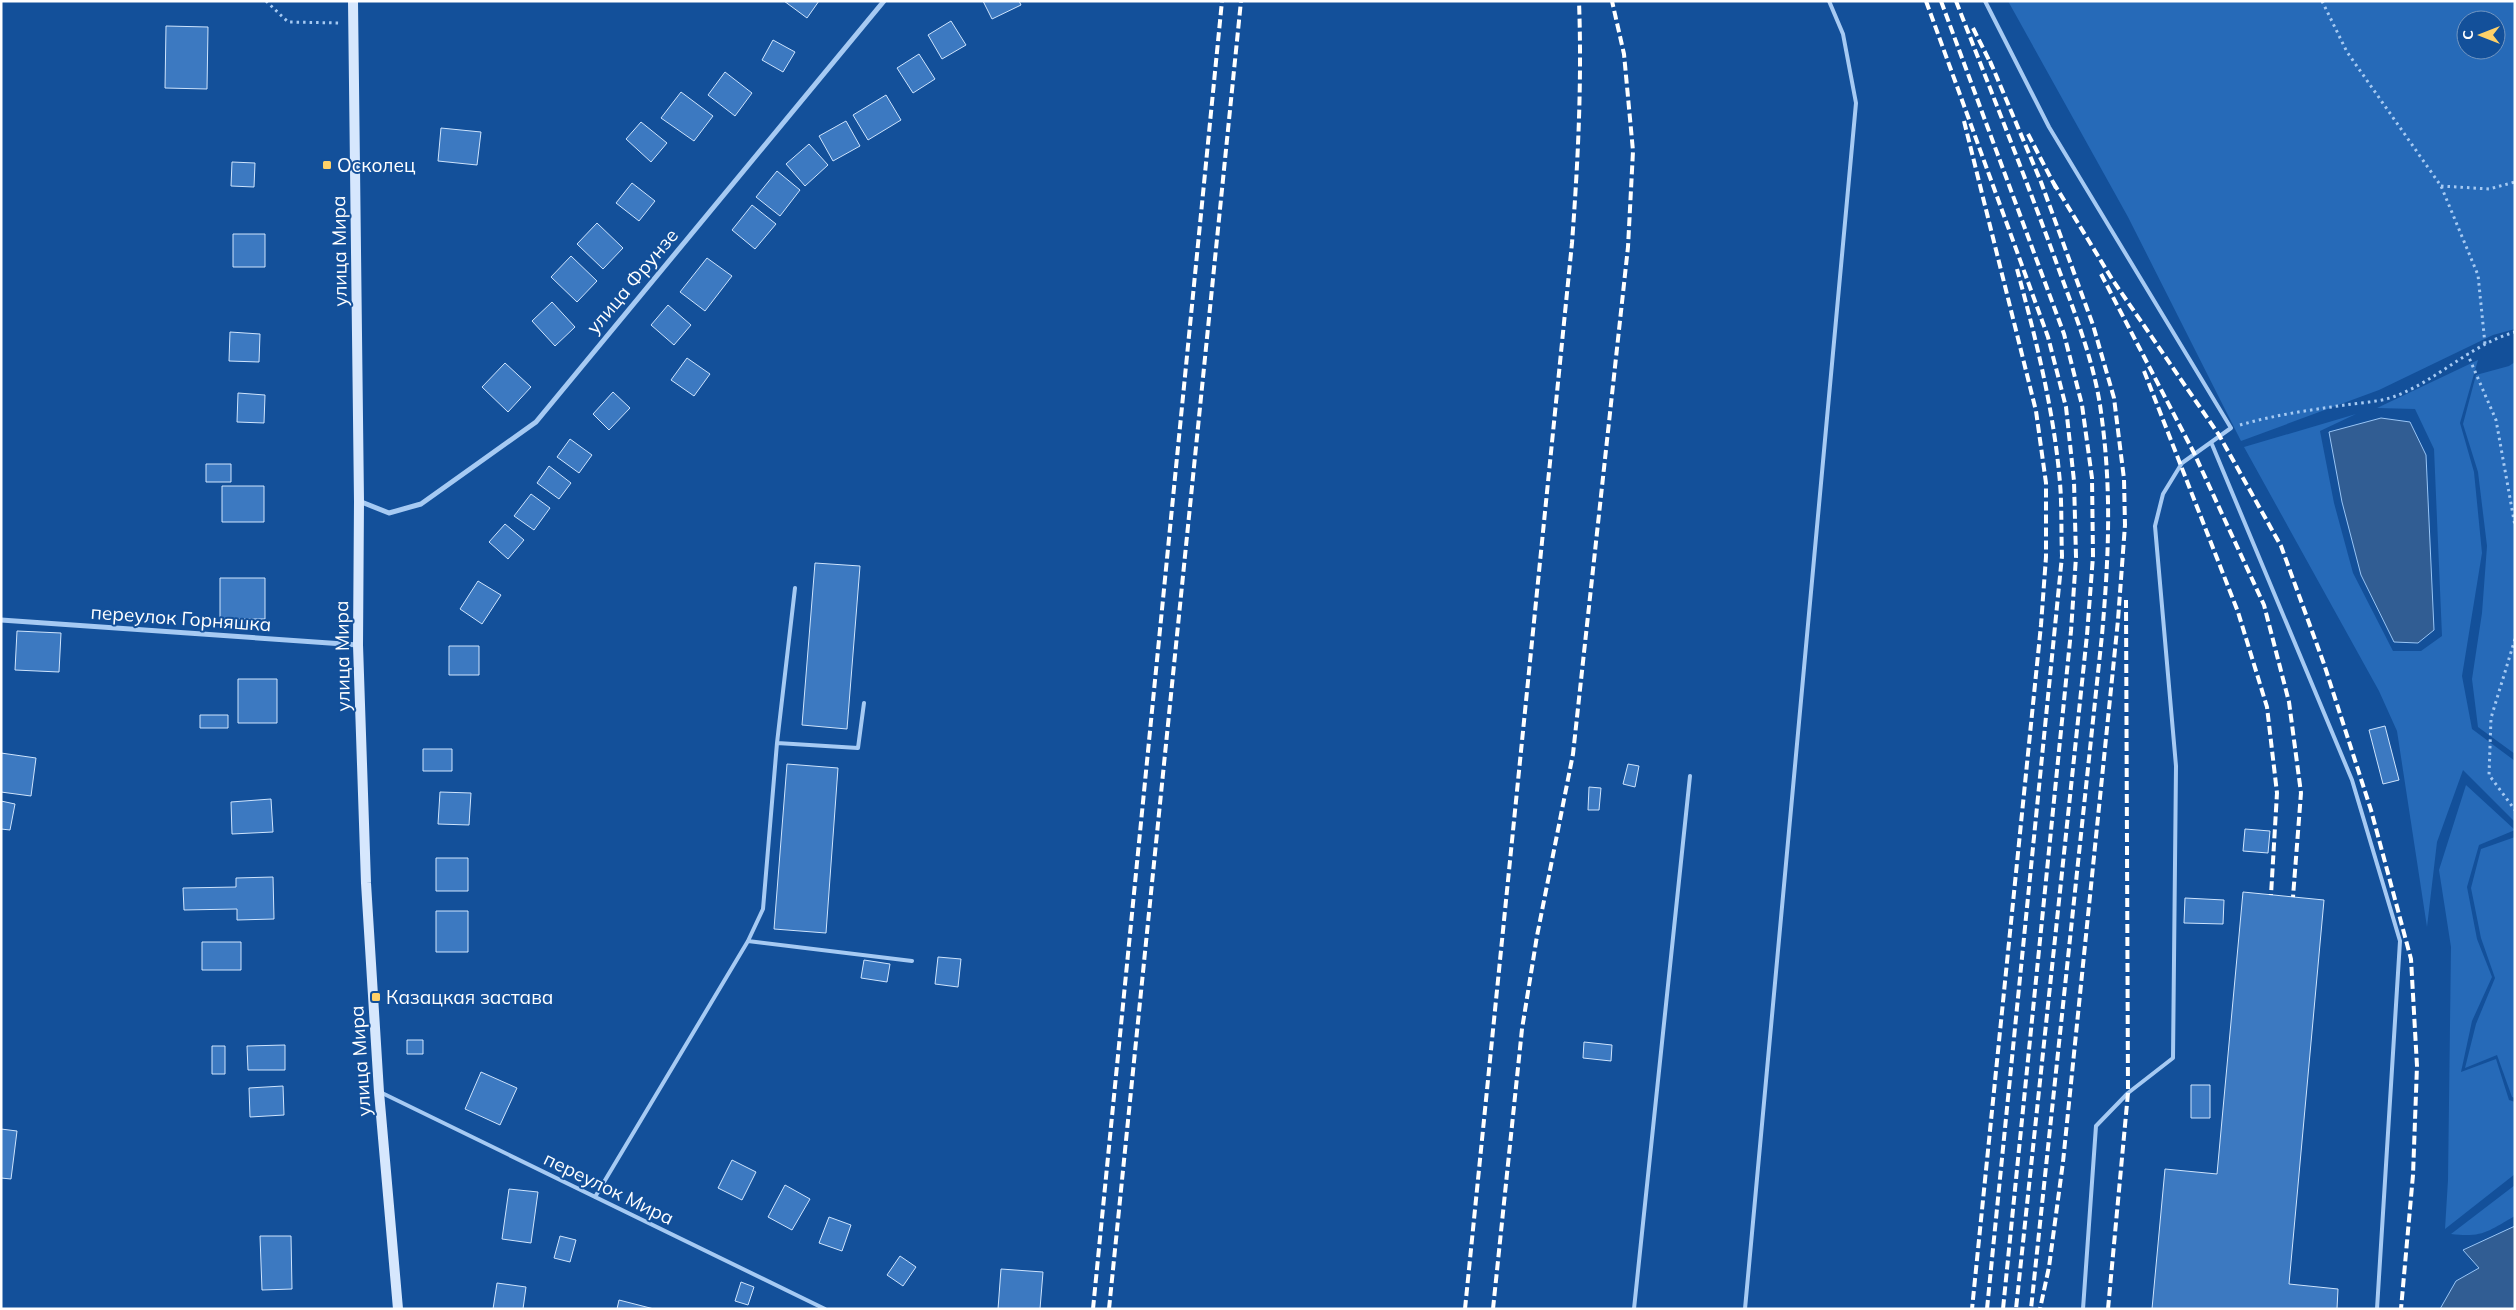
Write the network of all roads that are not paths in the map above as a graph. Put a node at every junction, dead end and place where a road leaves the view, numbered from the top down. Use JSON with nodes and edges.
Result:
{"nodes":[{"id":1,"x":353,"y":1,"type":"edge"},
{"id":2,"x":884,"y":1,"type":"edge"},
{"id":3,"x":1830,"y":1,"type":"edge"},
{"id":4,"x":1985,"y":1,"type":"edge"},
{"id":5,"x":2211,"y":442,"type":"junction"},
{"id":6,"x":359,"y":501,"type":"junction"},
{"id":7,"x":795,"y":588,"type":"dead end"},
{"id":8,"x":1,"y":620,"type":"edge"},
{"id":9,"x":358,"y":646,"type":"junction"},
{"id":10,"x":864,"y":703,"type":"dead end"},
{"id":11,"x":777,"y":743,"type":"junction"},
{"id":12,"x":1690,"y":776,"type":"dead end"},
{"id":13,"x":748,"y":941,"type":"junction"},
{"id":14,"x":912,"y":961,"type":"dead end"},
{"id":15,"x":379,"y":1092,"type":"junction"},
{"id":16,"x":595,"y":1197,"type":"junction"},
{"id":17,"x":398,"y":1309,"type":"edge"},
{"id":18,"x":825,"y":1309,"type":"edge"},
{"id":19,"x":1634,"y":1309,"type":"edge"},
{"id":20,"x":1745,"y":1309,"type":"edge"},
{"id":21,"x":2083,"y":1309,"type":"edge"},
{"id":22,"x":2378,"y":1309,"type":"edge"}],
"edges":[{"from":1,"to":6,"type":"main road","name":"улица Мира"},
{"from":2,"to":6,"type":"street","name":"улица Фрунзе"},
{"from":3,"to":20,"type":"lane"},
{"from":4,"to":5,"type":"lane"},
{"from":5,"to":21,"type":"lane"},
{"from":5,"to":22,"type":"lane"},
{"from":6,"to":9,"type":"main road","name":"улица Мира"},
{"from":7,"to":11,"type":"lane"},
{"from":8,"to":9,"type":"street","name":"переулок Горняшка"},
{"from":9,"to":15,"type":"main road","name":"улица Мира"},
{"from":10,"to":11,"type":"lane"},
{"from":11,"to":13,"type":"lane"},
{"from":12,"to":19,"type":"lane"},
{"from":13,"to":14,"type":"lane"},
{"from":13,"to":16,"type":"lane"},
{"from":15,"to":16,"type":"lane","name":"переулок Мира"},
{"from":15,"to":17,"type":"main road","name":"улица Мира"},
{"from":16,"to":18,"type":"lane","name":"переулок Мира"}]}
